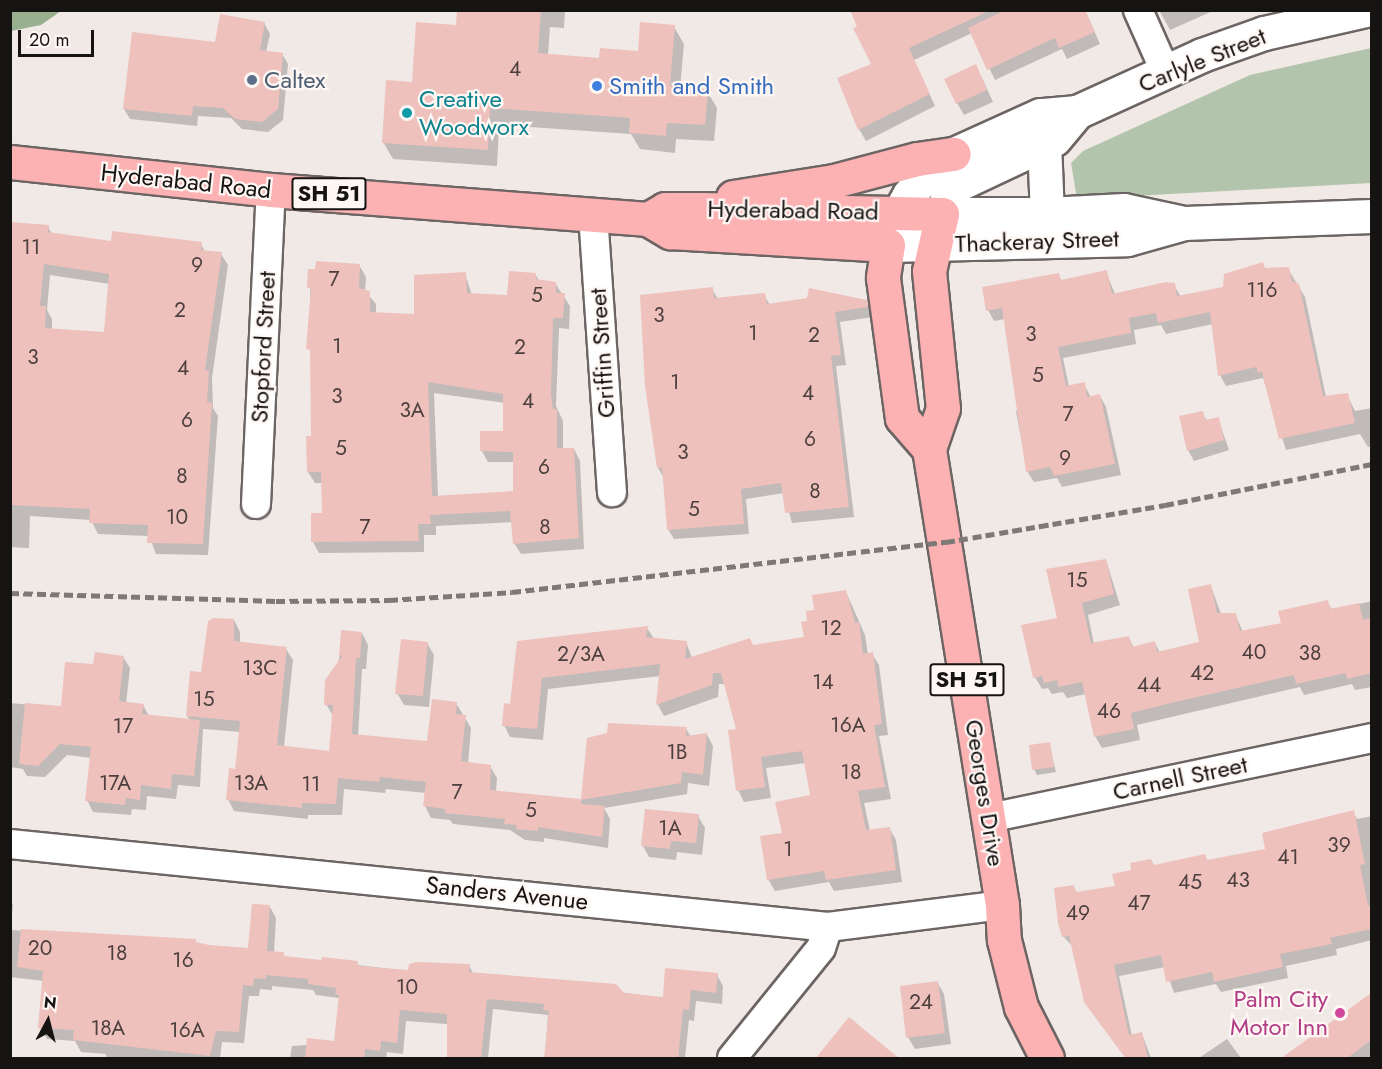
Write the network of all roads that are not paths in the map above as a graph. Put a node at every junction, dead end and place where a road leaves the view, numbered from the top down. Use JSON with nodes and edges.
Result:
{"nodes":[{"id":1,"x":1138,"y":10,"type":"edge"},
{"id":2,"x":1366,"y":10,"type":"edge"},
{"id":3,"x":1166,"y":73,"type":"junction"},
{"id":4,"x":1077,"y":112,"type":"junction"},
{"id":5,"x":1044,"y":143,"type":"junction"},
{"id":6,"x":954,"y":154,"type":"junction"},
{"id":7,"x":10,"y":162,"type":"edge"},
{"id":8,"x":271,"y":190,"type":"junction"},
{"id":9,"x":701,"y":208,"type":"junction"},
{"id":10,"x":899,"y":212,"type":"junction"},
{"id":11,"x":592,"y":214,"type":"junction"},
{"id":12,"x":1047,"y":214,"type":"junction"},
{"id":13,"x":1371,"y":216,"type":"edge"},
{"id":14,"x":648,"y":219,"type":"junction"},
{"id":15,"x":1184,"y":223,"type":"junction"},
{"id":16,"x":939,"y":229,"type":"junction"},
{"id":17,"x":888,"y":245,"type":"junction"},
{"id":18,"x":929,"y":449,"type":"junction"},
{"id":19,"x":612,"y":492,"type":"dead end"},
{"id":20,"x":256,"y":504,"type":"dead end"},
{"id":21,"x":1371,"y":738,"type":"edge"},
{"id":22,"x":989,"y":818,"type":"junction"},
{"id":23,"x":10,"y":844,"type":"edge"},
{"id":24,"x":1002,"y":905,"type":"junction"},
{"id":25,"x":828,"y":927,"type":"junction"},
{"id":26,"x":732,"y":1059,"type":"edge"},
{"id":27,"x":1047,"y":1059,"type":"edge"}],
"edges":[{"from":1,"to":3,"type":"street"},
{"from":2,"to":3,"type":"main road","name":"Carlyle Street"},
{"from":3,"to":4,"type":"main road","name":"Carlyle Street"},
{"from":4,"to":5,"type":"main road","name":"Carlyle Street"},
{"from":4,"to":6,"type":"main road","name":"Carlyle Street"},
{"from":5,"to":12,"type":"main road"},
{"from":5,"to":16,"type":"main road","name":"Carlyle Street"},
{"from":6,"to":9,"type":"main road"},
{"from":6,"to":10,"type":"main road","name":"Carlyle Street"},
{"from":7,"to":8,"type":"main road","name":"Hyderabad Road","number":"SH 51"},
{"from":8,"to":11,"type":"main road","name":"Hyderabad Road","number":"SH 51"},
{"from":8,"to":20,"type":"street","name":"Stopford Street"},
{"from":9,"to":10,"type":"main road","name":"Hyderabad Road","number":"SH 51"},
{"from":9,"to":14,"type":"main road","name":"Hyderabad Road","number":"SH 51"},
{"from":10,"to":16,"type":"main road","name":"Hyderabad Road","number":"SH 51"},
{"from":10,"to":17,"type":"main road"},
{"from":11,"to":14,"type":"main road","name":"Hyderabad Road","number":"SH 51"},
{"from":11,"to":19,"type":"street","name":"Griffin Street"},
{"from":12,"to":15,"type":"main road","name":"Thackeray Street"},
{"from":12,"to":16,"type":"main road","name":"Thackeray Street"},
{"from":13,"to":15,"type":"main road","name":"Thackeray Street"},
{"from":14,"to":17,"type":"main road","name":"Hyderabad Road","number":"SH 51"},
{"from":15,"to":16,"type":"main road","name":"Thackeray Street"},
{"from":16,"to":17,"type":"main road","name":"Thackeray Street"},
{"from":16,"to":18,"type":"main road","name":"Georges Drive","number":"SH 51"},
{"from":17,"to":18,"type":"main road"},
{"from":18,"to":22,"type":"main road","name":"Georges Drive","number":"SH 51"},
{"from":21,"to":22,"type":"street","name":"Carnell Street"},
{"from":22,"to":24,"type":"main road","name":"Georges Drive","number":"SH 51"},
{"from":23,"to":25,"type":"street","name":"Sanders Avenue"},
{"from":24,"to":25,"type":"street","name":"Sanders Avenue"},
{"from":24,"to":27,"type":"main road","name":"Georges Drive","number":"SH 51"},
{"from":25,"to":26,"type":"street"}]}
